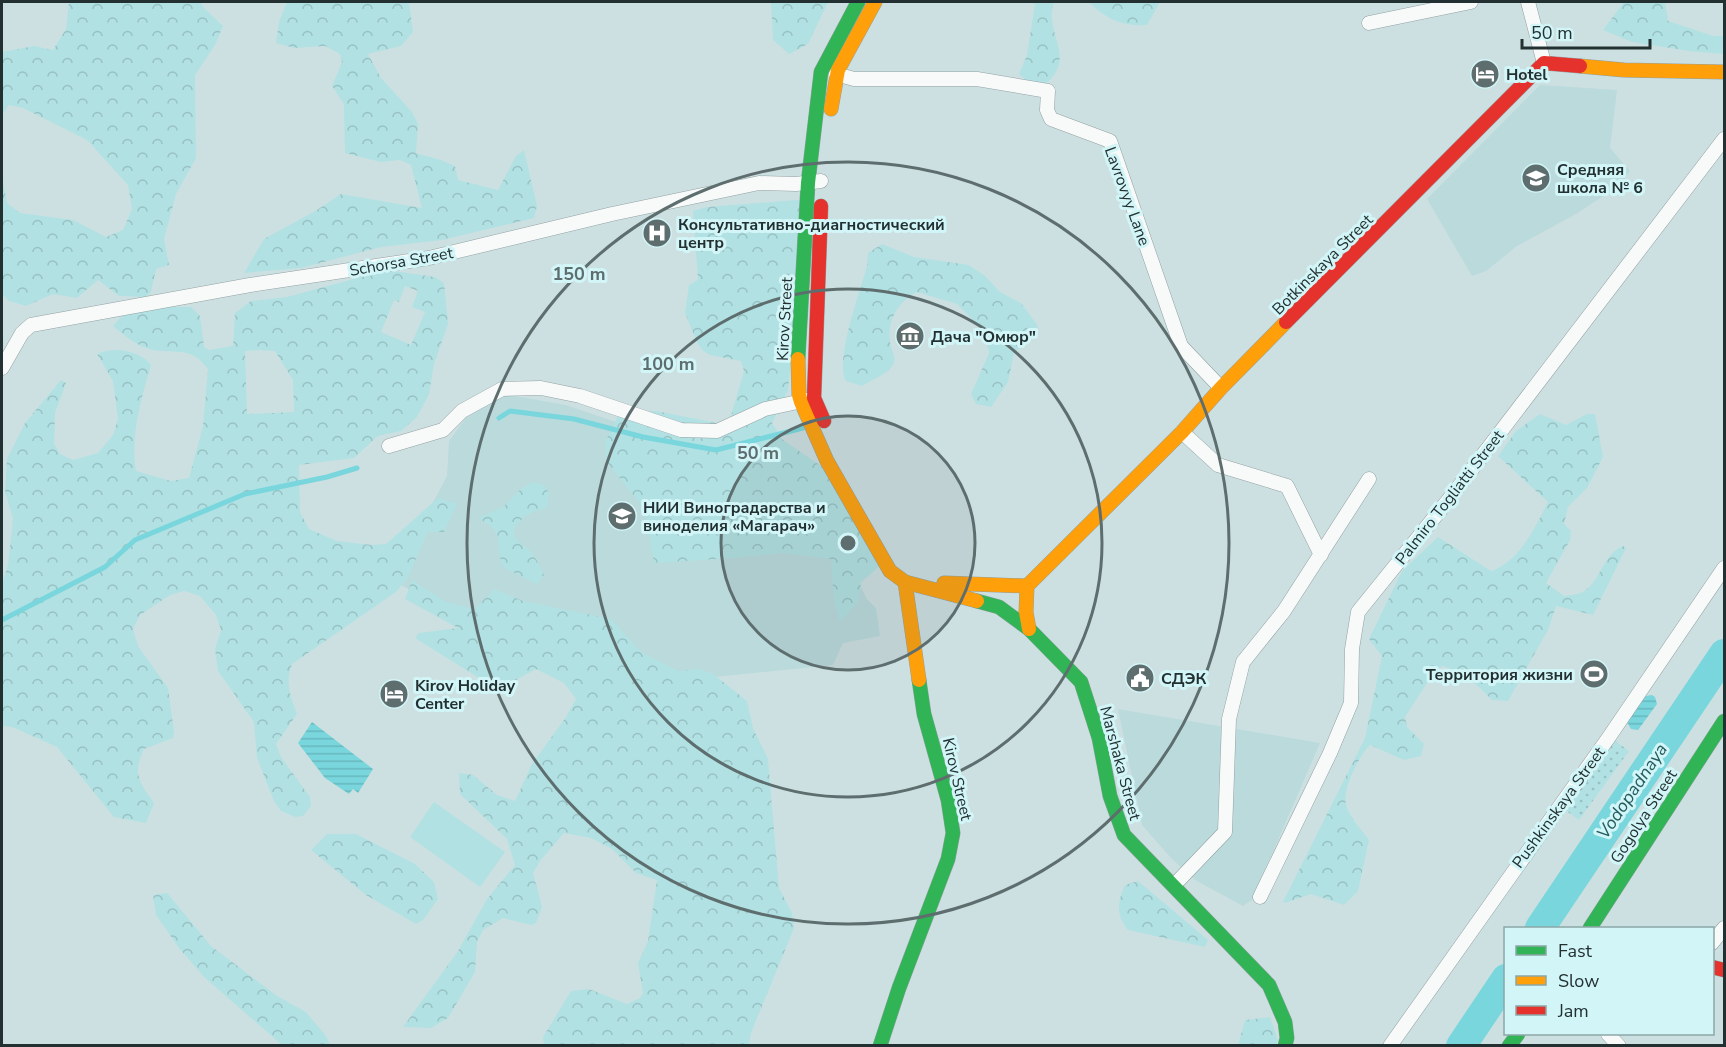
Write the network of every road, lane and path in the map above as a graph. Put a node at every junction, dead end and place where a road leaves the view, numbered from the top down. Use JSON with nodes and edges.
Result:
{"nodes":[{"id":1,"x":858,"y":2,"type":"edge"},
{"id":2,"x":875,"y":2,"type":"edge"},
{"id":3,"x":1471,"y":2,"type":"edge"},
{"id":4,"x":1528,"y":2,"type":"edge"},
{"id":5,"x":1369,"y":23,"type":"dead end"},
{"id":6,"x":1544,"y":63,"type":"junction"},
{"id":7,"x":1725,"y":72,"type":"edge"},
{"id":8,"x":836,"y":74,"type":"junction"},
{"id":9,"x":830,"y":122,"type":"dead end"},
{"id":10,"x":1725,"y":139,"type":"edge"},
{"id":11,"x":826,"y":146,"type":"dead end"},
{"id":12,"x":815,"y":182,"type":"junction"},
{"id":13,"x":2,"y":368,"type":"edge"},
{"id":14,"x":1221,"y":388,"type":"junction"},
{"id":15,"x":808,"y":400,"type":"junction"},
{"id":16,"x":1182,"y":432,"type":"junction"},
{"id":17,"x":389,"y":446,"type":"dead end"},
{"id":18,"x":1369,"y":479,"type":"dead end"},
{"id":19,"x":1321,"y":555,"type":"junction"},
{"id":20,"x":1725,"y":568,"type":"edge"},
{"id":21,"x":905,"y":582,"type":"junction"},
{"id":22,"x":944,"y":583,"type":"junction"},
{"id":23,"x":1027,"y":586,"type":"junction"},
{"id":24,"x":1026,"y":612,"type":"junction"},
{"id":25,"x":1029,"y":629,"type":"junction"},
{"id":26,"x":1725,"y":722,"type":"edge"},
{"id":27,"x":1179,"y":880,"type":"junction"},
{"id":28,"x":1260,"y":897,"type":"dead end"},
{"id":29,"x":1591,"y":927,"type":"edge"},
{"id":30,"x":1725,"y":928,"type":"edge"},
{"id":31,"x":1714,"y":942,"type":"edge"},
{"id":32,"x":1296,"y":1014,"type":"dead end"},
{"id":33,"x":1286,"y":1041,"type":"edge"},
{"id":34,"x":880,"y":1046,"type":"edge"},
{"id":35,"x":1390,"y":1046,"type":"edge"}],
"edges":[{"from":1,"to":12,"type":"main road","name":"Kirov Street"},
{"from":2,"to":8,"type":"main road"},
{"from":3,"to":5,"type":"street"},
{"from":4,"to":6,"type":"street"},
{"from":6,"to":7,"type":"main road"},
{"from":6,"to":14,"type":"main road","name":"Botkinskaya Street"},
{"from":8,"to":9,"type":"main road"},
{"from":8,"to":14,"type":"street","name":"Lavrovyy Lane"},
{"from":10,"to":28,"type":"street","name":"Palmiro Togliatti Street"},
{"from":11,"to":12,"type":"main road","name":"Kirov Street"},
{"from":12,"to":13,"type":"street","name":"Schorsa Street"},
{"from":12,"to":15,"type":"main road","name":"Kirov Street"},
{"from":14,"to":16,"type":"main road","name":"Botkinskaya Street"},
{"from":15,"to":17,"type":"street"},
{"from":15,"to":21,"type":"main road","name":"Kirov Street"},
{"from":16,"to":19,"type":"street"},
{"from":16,"to":23,"type":"main road","name":"Botkinskaya Street"},
{"from":18,"to":19,"type":"street"},
{"from":19,"to":27,"type":"street"},
{"from":20,"to":35,"type":"street","name":"Pushkinskaya Street"},
{"from":21,"to":22,"type":"main road"},
{"from":21,"to":25,"type":"main road","name":"Marshaka Street"},
{"from":21,"to":34,"type":"main road","name":"Kirov Street"},
{"from":22,"to":23,"type":"main road"},
{"from":22,"to":24,"type":"main road","name":"Marshaka Street"},
{"from":23,"to":24,"type":"main road"},
{"from":24,"to":25,"type":"main road"},
{"from":24,"to":27,"type":"main road","name":"Marshaka Street"},
{"from":25,"to":33,"type":"main road","name":"Marshaka Street"},
{"from":26,"to":29,"type":"main road","name":"Gogolya Street"},
{"from":27,"to":32,"type":"main road","name":"Marshaka Street"},
{"from":30,"to":31,"type":"street"}]}
